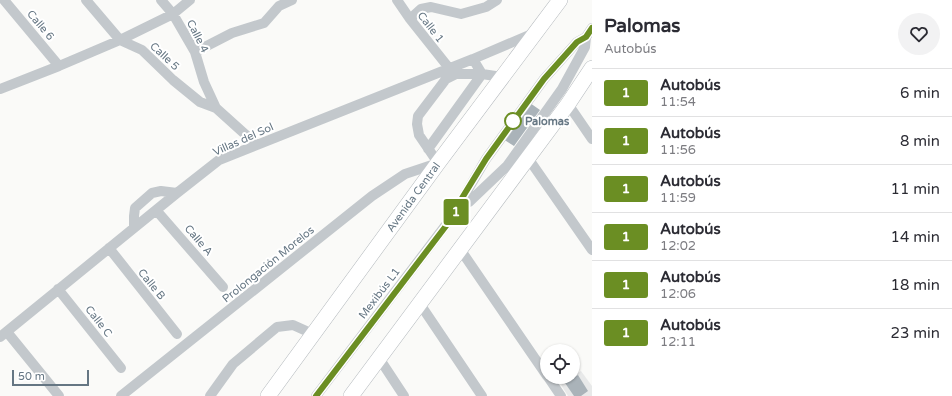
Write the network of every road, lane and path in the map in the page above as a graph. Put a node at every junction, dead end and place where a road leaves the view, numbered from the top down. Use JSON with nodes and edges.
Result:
{"nodes":[{"id":1,"x":4,"y":0,"type":"edge"},
{"id":2,"x":86,"y":0,"type":"edge"},
{"id":3,"x":162,"y":0,"type":"edge"},
{"id":4,"x":190,"y":0,"type":"edge"},
{"id":5,"x":292,"y":0,"type":"edge"},
{"id":6,"x":397,"y":0,"type":"edge"},
{"id":7,"x":497,"y":0,"type":"edge"},
{"id":8,"x":560,"y":0,"type":"edge"},
{"id":9,"x":404,"y":4,"type":"edge"},
{"id":10,"x":173,"y":14,"type":"junction"},
{"id":11,"x":410,"y":19,"type":"junction"},
{"id":12,"x":592,"y":28,"type":"edge"},
{"id":13,"x":536,"y":32,"type":"junction"},
{"id":14,"x":586,"y":37,"type":"junction"},
{"id":15,"x":120,"y":40,"type":"junction"},
{"id":16,"x":195,"y":52,"type":"junction"},
{"id":17,"x":473,"y":59,"type":"junction"},
{"id":18,"x":60,"y":66,"type":"junction"},
{"id":19,"x":449,"y":68,"type":"junction"},
{"id":20,"x":592,"y":68,"type":"edge"},
{"id":21,"x":482,"y":74,"type":"junction"},
{"id":22,"x":502,"y":77,"type":"junction"},
{"id":23,"x":0,"y":89,"type":"edge"},
{"id":24,"x":568,"y":104,"type":"junction"},
{"id":25,"x":216,"y":108,"type":"junction"},
{"id":26,"x":592,"y":139,"type":"edge"},
{"id":27,"x":257,"y":145,"type":"junction"},
{"id":28,"x":428,"y":148,"type":"junction"},
{"id":29,"x":528,"y":158,"type":"junction"},
{"id":30,"x":438,"y":163,"type":"junction"},
{"id":31,"x":177,"y":193,"type":"junction"},
{"id":32,"x":462,"y":205,"type":"junction"},
{"id":33,"x":156,"y":210,"type":"junction"},
{"id":34,"x":134,"y":227,"type":"junction"},
{"id":35,"x":109,"y":248,"type":"junction"},
{"id":36,"x":460,"y":249,"type":"junction"},
{"id":37,"x":592,"y":250,"type":"edge"},
{"id":38,"x":223,"y":287,"type":"dead end"},
{"id":39,"x":58,"y":289,"type":"junction"},
{"id":40,"x":420,"y":304,"type":"junction"},
{"id":41,"x":3,"y":334,"type":"edge"},
{"id":42,"x":177,"y":334,"type":"dead end"},
{"id":43,"x":313,"y":334,"type":"junction"},
{"id":44,"x":379,"y":358,"type":"junction"},
{"id":45,"x":540,"y":366,"type":"edge"},
{"id":46,"x":121,"y":368,"type":"dead end"},
{"id":47,"x":553,"y":384,"type":"edge"},
{"id":48,"x":59,"y":396,"type":"edge"},
{"id":49,"x":121,"y":396,"type":"edge"},
{"id":50,"x":210,"y":396,"type":"edge"},
{"id":51,"x":268,"y":396,"type":"edge"},
{"id":52,"x":316,"y":396,"type":"edge"},
{"id":53,"x":351,"y":396,"type":"edge"},
{"id":54,"x":404,"y":396,"type":"edge"},
{"id":55,"x":482,"y":396,"type":"edge"},
{"id":56,"x":561,"y":396,"type":"edge"}],
"edges":[{"from":1,"to":18,"type":"street","name":"Calle 6"},
{"from":2,"to":15,"type":"street","name":"Calle 5"},
{"from":3,"to":10,"type":"street","name":"Calle 4"},
{"from":4,"to":10,"type":"street"},
{"from":5,"to":16,"type":"street"},
{"from":6,"to":9,"type":"street","name":"Calle 1"},
{"from":7,"to":11,"type":"street"},
{"from":8,"to":13,"type":"highway","name":"Avenida Central"},
{"from":9,"to":11,"type":"street","name":"Calle 1"},
{"from":10,"to":15,"type":"street"},
{"from":10,"to":16,"type":"street","name":"Calle 4"},
{"from":11,"to":19,"type":"street","name":"Calle 1"},
{"from":12,"to":14,"type":"street","name":"Mexibús L1"},
{"from":13,"to":17,"type":"street","name":"Villas del Sol"},
{"from":13,"to":22,"type":"highway","name":"Avenida Central"},
{"from":14,"to":32,"type":"street","name":"Mexibús L1"},
{"from":14,"to":32,"type":"street","name":"Mexibús L1"},
{"from":15,"to":18,"type":"street"},
{"from":15,"to":25,"type":"street","name":"Calle 5"},
{"from":16,"to":25,"type":"street","name":"Calle 4"},
{"from":17,"to":19,"type":"street","name":"Villas del Sol"},
{"from":17,"to":21,"type":"street"},
{"from":18,"to":23,"type":"street"},
{"from":19,"to":27,"type":"street","name":"Villas del Sol"},
{"from":20,"to":24,"type":"highway"},
{"from":21,"to":22,"type":"street"},
{"from":21,"to":28,"type":"street"},
{"from":21,"to":28,"type":"street"},
{"from":22,"to":30,"type":"highway","name":"Avenida Central"},
{"from":24,"to":26,"type":"street"},
{"from":24,"to":29,"type":"highway"},
{"from":25,"to":27,"type":"street"},
{"from":27,"to":31,"type":"street","name":"Villas del Sol"},
{"from":28,"to":30,"type":"street"},
{"from":29,"to":36,"type":"highway"},
{"from":29,"to":37,"type":"street"},
{"from":30,"to":43,"type":"highway","name":"Avenida Central"},
{"from":30,"to":49,"type":"street","name":"Prolongación Morelos"},
{"from":31,"to":33,"type":"street","name":"Villas del Sol"},
{"from":31,"to":34,"type":"street"},
{"from":32,"to":52,"type":"street","name":"Mexibús L1"},
{"from":33,"to":34,"type":"street","name":"Villas del Sol"},
{"from":33,"to":38,"type":"street","name":"Calle A"},
{"from":34,"to":35,"type":"street","name":"Villas del Sol"},
{"from":35,"to":39,"type":"street","name":"Villas del Sol"},
{"from":35,"to":42,"type":"street","name":"Calle B"},
{"from":36,"to":40,"type":"highway"},
{"from":36,"to":45,"type":"street"},
{"from":39,"to":41,"type":"street","name":"Villas del Sol"},
{"from":39,"to":46,"type":"street","name":"Calle C"},
{"from":40,"to":44,"type":"highway"},
{"from":40,"to":55,"type":"street"},
{"from":41,"to":48,"type":"street"},
{"from":43,"to":50,"type":"street"},
{"from":43,"to":51,"type":"highway","name":"Avenida Central"},
{"from":44,"to":53,"type":"highway"},
{"from":44,"to":54,"type":"street"},
{"from":47,"to":56,"type":"street"}]}
